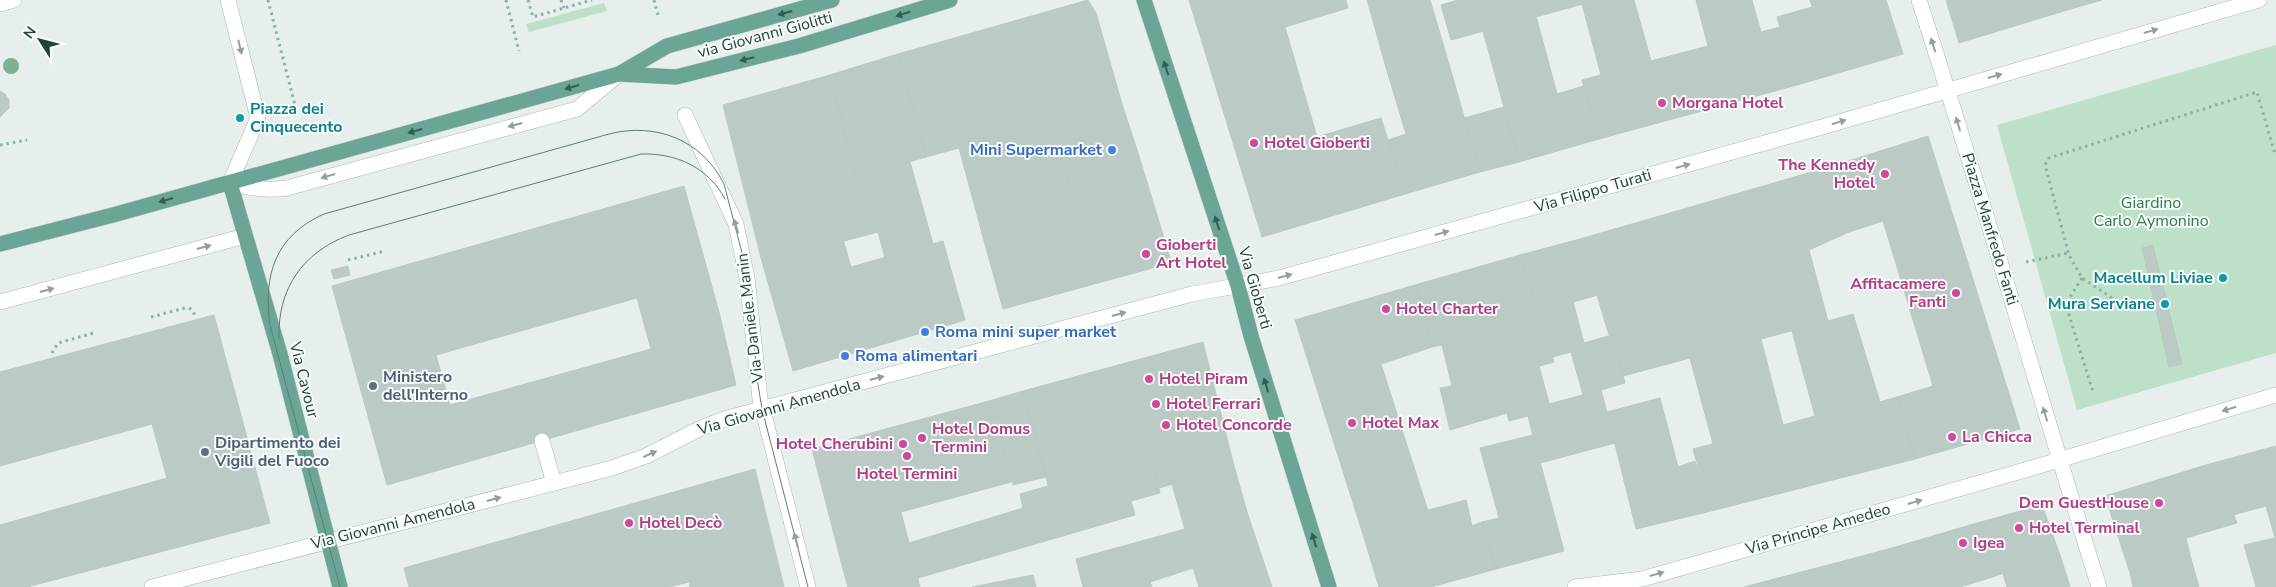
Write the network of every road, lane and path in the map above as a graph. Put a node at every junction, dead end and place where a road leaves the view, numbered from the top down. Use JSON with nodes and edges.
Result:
{"nodes":[{"id":1,"x":14,"y":0,"type":"edge"},
{"id":2,"x":228,"y":0,"type":"edge"},
{"id":3,"x":268,"y":0,"type":"edge"},
{"id":4,"x":506,"y":0,"type":"edge"},
{"id":5,"x":528,"y":0,"type":"edge"},
{"id":6,"x":561,"y":0,"type":"edge"},
{"id":7,"x":592,"y":0,"type":"edge"},
{"id":8,"x":654,"y":0,"type":"edge"},
{"id":9,"x":832,"y":0,"type":"edge"},
{"id":10,"x":950,"y":0,"type":"edge"},
{"id":11,"x":1144,"y":0,"type":"edge"},
{"id":12,"x":1919,"y":0,"type":"edge"},
{"id":13,"x":2259,"y":0,"type":"edge"},
{"id":14,"x":0,"y":4,"type":"edge"},
{"id":15,"x":2230,"y":4,"type":"edge"},
{"id":16,"x":564,"y":8,"type":"junction"},
{"id":17,"x":658,"y":15,"type":"dead end"},
{"id":18,"x":519,"y":51,"type":"dead end"},
{"id":19,"x":619,"y":74,"type":"junction"},
{"id":20,"x":1948,"y":90,"type":"junction"},
{"id":21,"x":296,"y":109,"type":"dead end"},
{"id":22,"x":685,"y":115,"type":"dead end"},
{"id":23,"x":27,"y":140,"type":"dead end"},
{"id":24,"x":0,"y":145,"type":"edge"},
{"id":25,"x":2275,"y":154,"type":"edge"},
{"id":26,"x":230,"y":182,"type":"junction"},
{"id":27,"x":245,"y":236,"type":"junction"},
{"id":28,"x":0,"y":244,"type":"edge"},
{"id":29,"x":385,"y":251,"type":"dead end"},
{"id":30,"x":2068,"y":253,"type":"junction"},
{"id":31,"x":348,"y":260,"type":"dead end"},
{"id":32,"x":2026,"y":262,"type":"dead end"},
{"id":33,"x":2082,"y":278,"type":"junction"},
{"id":34,"x":1238,"y":286,"type":"junction"},
{"id":35,"x":2112,"y":298,"type":"dead end"},
{"id":36,"x":0,"y":302,"type":"edge"},
{"id":37,"x":195,"y":315,"type":"dead end"},
{"id":38,"x":151,"y":317,"type":"dead end"},
{"id":39,"x":94,"y":333,"type":"dead end"},
{"id":40,"x":52,"y":352,"type":"dead end"},
{"id":41,"x":2093,"y":392,"type":"dead end"},
{"id":42,"x":2276,"y":395,"type":"edge"},
{"id":43,"x":762,"y":409,"type":"junction"},
{"id":44,"x":542,"y":441,"type":"dead end"},
{"id":45,"x":2058,"y":460,"type":"junction"},
{"id":46,"x":554,"y":483,"type":"junction"},
{"id":47,"x":328,"y":541,"type":"junction"},
{"id":48,"x":152,"y":587,"type":"edge"},
{"id":49,"x":340,"y":587,"type":"edge"},
{"id":50,"x":808,"y":587,"type":"edge"},
{"id":51,"x":1329,"y":587,"type":"edge"},
{"id":52,"x":1575,"y":587,"type":"edge"},
{"id":53,"x":2099,"y":587,"type":"edge"}],
"edges":[{"from":1,"to":14,"type":"street"},
{"from":2,"to":26,"type":"street","one_way":true},
{"from":3,"to":21,"type":"path"},
{"from":4,"to":18,"type":"path"},
{"from":5,"to":16,"type":"path"},
{"from":6,"to":16,"type":"path"},
{"from":7,"to":16,"type":"path"},
{"from":8,"to":17,"type":"path"},
{"from":9,"to":19,"type":"main road","name":"via Giovanni Giolitti","one_way":true},
{"from":10,"to":19,"type":"main road","name":"via Giovanni Giolitti","one_way":true},
{"from":34,"to":11,"type":"main road","name":"Via Gioberti","one_way":true},
{"from":20,"to":12,"type":"street","name":"Piazza Manfredo Fanti","one_way":true},
{"from":13,"to":15,"type":"street"},
{"from":20,"to":15,"type":"street","one_way":true},
{"from":19,"to":26,"type":"main road","one_way":true},
{"from":19,"to":26,"type":"street","one_way":true},
{"from":34,"to":20,"type":"street","name":"Via Filippo Turati","one_way":true},
{"from":45,"to":20,"type":"street","name":"Piazza Manfredo Fanti","one_way":true},
{"from":43,"to":22,"type":"street","name":"Via Daniele Manin","one_way":true},
{"from":23,"to":24,"type":"path"},
{"from":25,"to":30,"type":"path"},
{"from":26,"to":27,"type":"main road","name":"Via Cavour"},
{"from":26,"to":28,"type":"main road","one_way":true},
{"from":36,"to":27,"type":"street","one_way":true},
{"from":27,"to":47,"type":"main road","name":"Via Cavour"},
{"from":29,"to":31,"type":"path"},
{"from":30,"to":32,"type":"path"},
{"from":30,"to":33,"type":"path"},
{"from":33,"to":35,"type":"path"},
{"from":33,"to":41,"type":"path"},
{"from":43,"to":34,"type":"street","name":"Via Giovanni Amendola","one_way":true},
{"from":51,"to":34,"type":"main road","name":"Via Gioberti","one_way":true},
{"from":37,"to":38,"type":"path"},
{"from":39,"to":40,"type":"path"},
{"from":42,"to":45,"type":"street","one_way":true},
{"from":46,"to":43,"type":"street","name":"Via Giovanni Amendola","one_way":true},
{"from":50,"to":43,"type":"street","name":"Via Daniele Manin","one_way":true},
{"from":44,"to":46,"type":"street"},
{"from":52,"to":45,"type":"street","name":"Via Principe Amedeo","one_way":true},
{"from":45,"to":53,"type":"street","name":"Piazza Manfredo Fanti"},
{"from":47,"to":46,"type":"street","name":"Via Giovanni Amendola","one_way":true},
{"from":47,"to":48,"type":"street","name":"Via Giovanni Amendola"},
{"from":47,"to":49,"type":"main road","name":"Via Cavour"}]}
